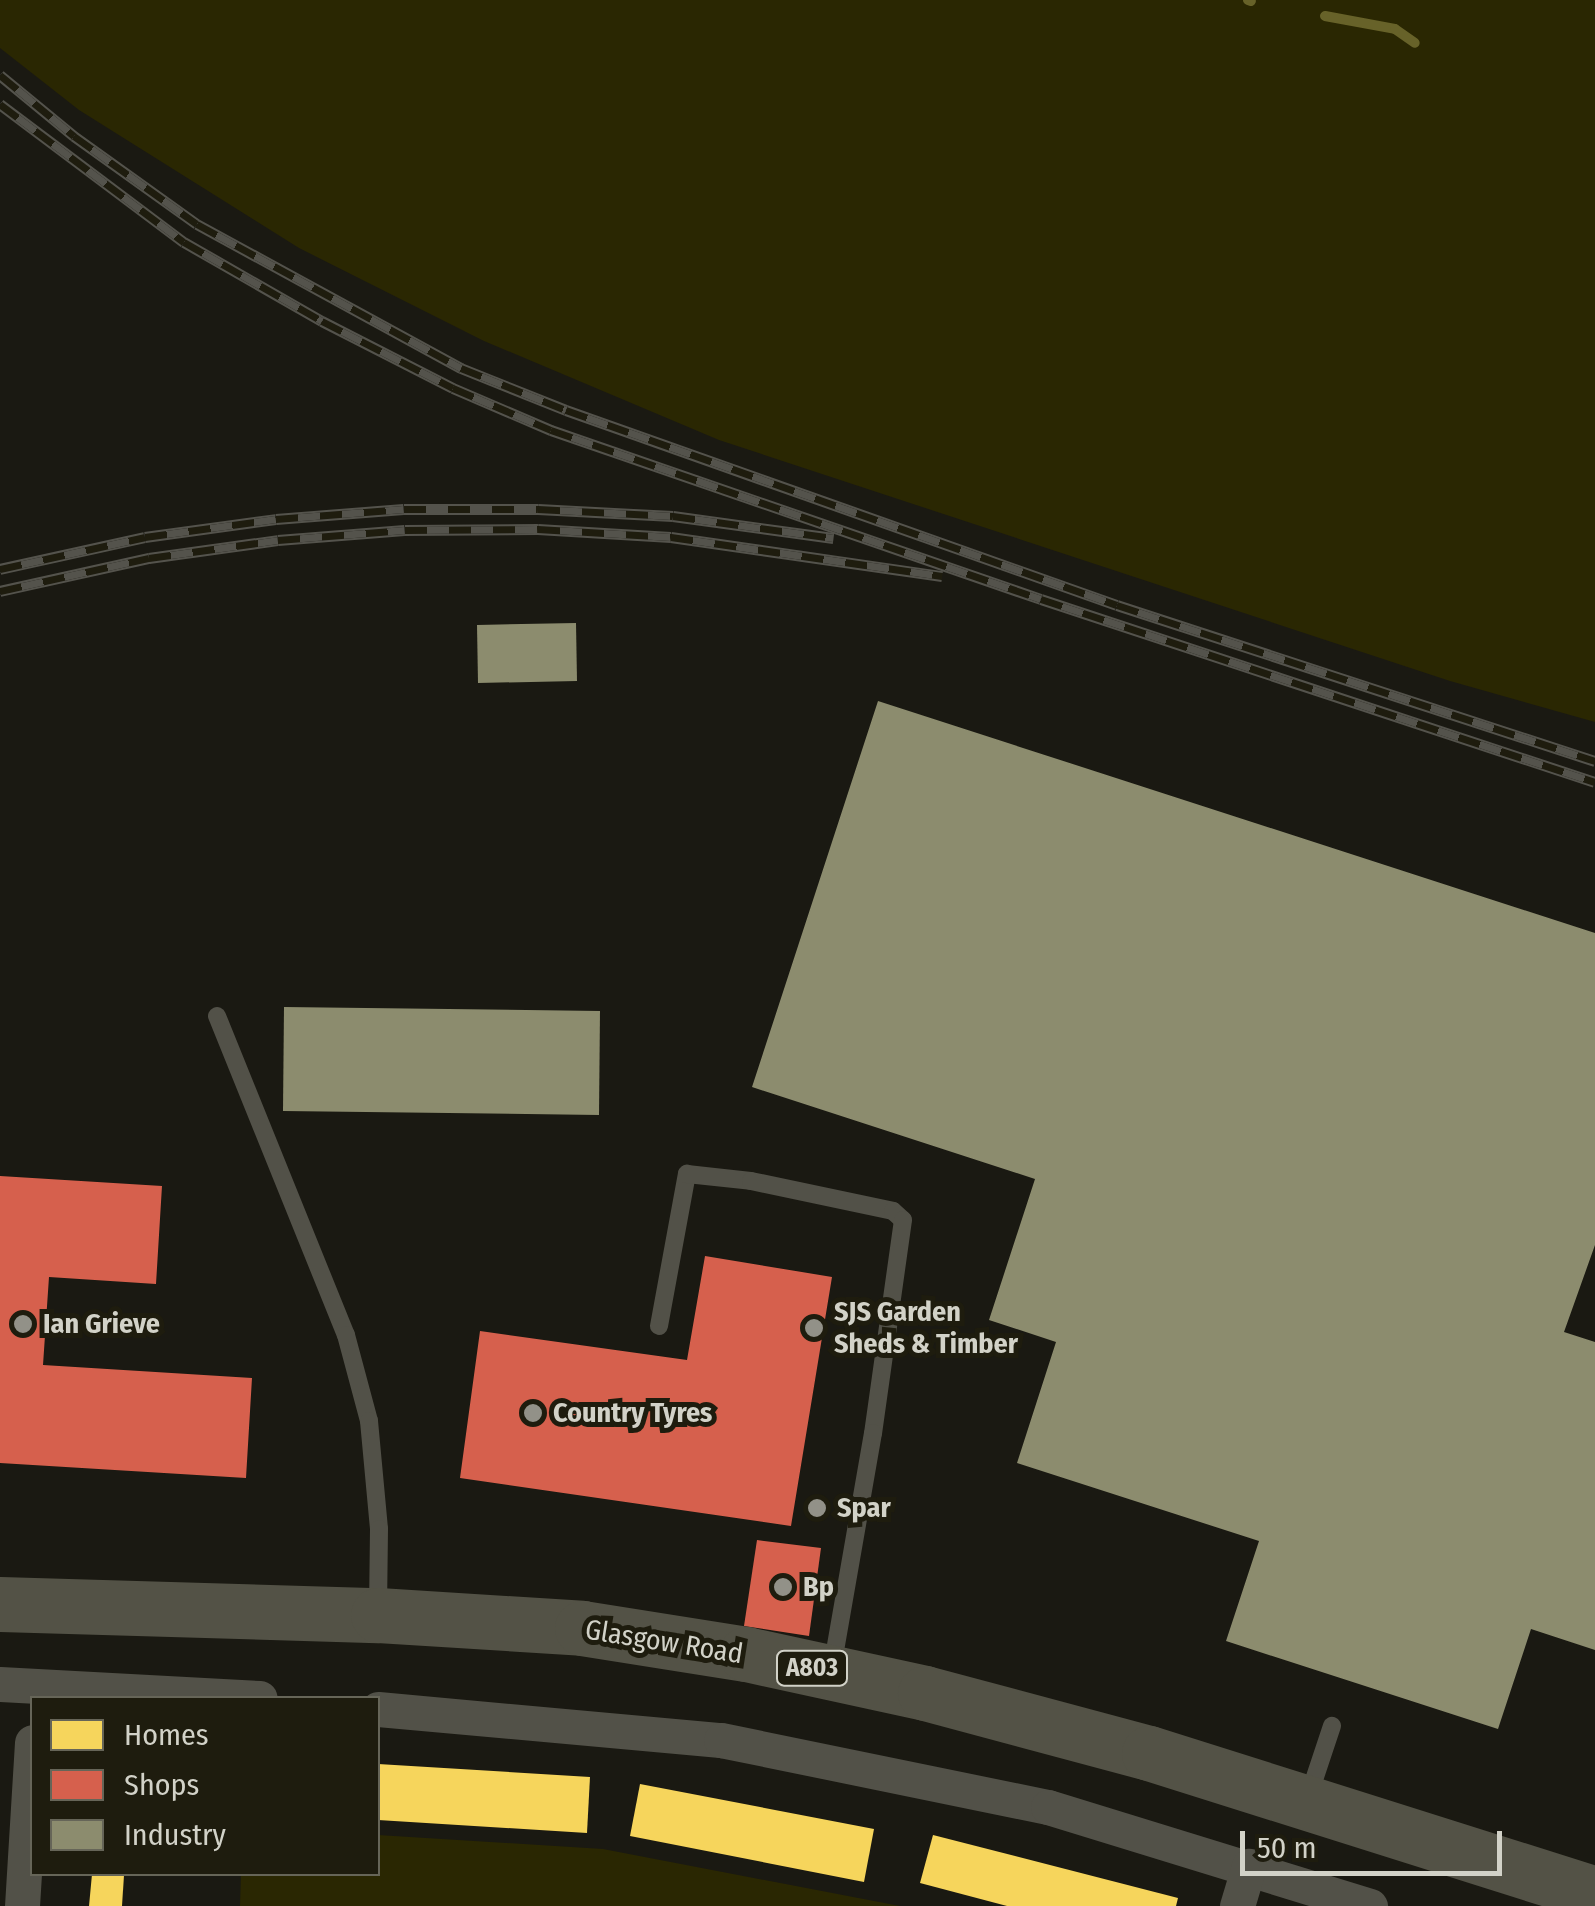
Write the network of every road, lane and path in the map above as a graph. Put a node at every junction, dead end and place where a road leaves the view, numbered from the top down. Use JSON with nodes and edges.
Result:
{"nodes":[{"id":1,"x":217,"y":1016,"type":"dead end"},
{"id":2,"x":659,"y":1326,"type":"dead end"},
{"id":3,"x":0,"y":1604,"type":"edge"},
{"id":4,"x":378,"y":1615,"type":"junction"},
{"id":5,"x":831,"y":1673,"type":"junction"},
{"id":6,"x":0,"y":1684,"type":"edge"},
{"id":7,"x":36,"y":1692,"type":"edge"},
{"id":8,"x":185,"y":1696,"type":"edge"},
{"id":9,"x":380,"y":1709,"type":"edge"},
{"id":10,"x":1332,"y":1726,"type":"dead end"},
{"id":11,"x":30,"y":1775,"type":"edge"},
{"id":12,"x":1307,"y":1803,"type":"junction"},
{"id":13,"x":1249,"y":1866,"type":"junction"},
{"id":14,"x":1595,"y":1894,"type":"edge"},
{"id":15,"x":22,"y":1906,"type":"edge"},
{"id":16,"x":1237,"y":1906,"type":"edge"},
{"id":17,"x":1370,"y":1906,"type":"edge"}],
"edges":[{"from":1,"to":4,"type":"lane"},
{"from":2,"to":5,"type":"lane"},
{"from":3,"to":4,"type":"main road","name":"Glasgow Road","number":"A803"},
{"from":4,"to":5,"type":"main road","name":"Glasgow Road","number":"A803"},
{"from":5,"to":12,"type":"main road","name":"Glasgow Road","number":"A803"},
{"from":6,"to":7,"type":"street"},
{"from":7,"to":8,"type":"street"},
{"from":9,"to":13,"type":"street"},
{"from":10,"to":12,"type":"lane"},
{"from":11,"to":15,"type":"street"},
{"from":12,"to":14,"type":"main road","name":"Glasgow Road","number":"A803"},
{"from":13,"to":16,"type":"street"},
{"from":13,"to":17,"type":"street"}]}
